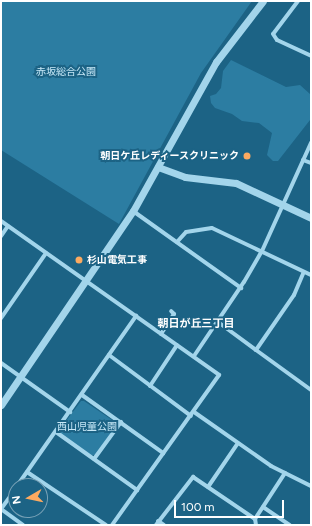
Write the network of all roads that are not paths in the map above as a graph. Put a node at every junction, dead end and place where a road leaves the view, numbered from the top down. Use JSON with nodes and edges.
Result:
{"nodes":[{"id":1,"x":263,"y":1,"type":"edge"},
{"id":2,"x":298,"y":1,"type":"edge"},
{"id":3,"x":311,"y":56,"type":"edge"},
{"id":4,"x":311,"y":143,"type":"edge"},
{"id":5,"x":303,"y":160,"type":"junction"},
{"id":6,"x":311,"y":163,"type":"edge"},
{"id":7,"x":158,"y":167,"type":"junction"},
{"id":8,"x":284,"y":206,"type":"junction"},
{"id":9,"x":133,"y":210,"type":"junction"},
{"id":10,"x":311,"y":218,"type":"edge"},
{"id":11,"x":1,"y":221,"type":"edge"},
{"id":12,"x":8,"y":226,"type":"junction"},
{"id":13,"x":1,"y":236,"type":"edge"},
{"id":14,"x":177,"y":242,"type":"junction"},
{"id":15,"x":262,"y":251,"type":"junction"},
{"id":16,"x":46,"y":253,"type":"junction"},
{"id":17,"x":304,"y":272,"type":"junction"},
{"id":18,"x":311,"y":275,"type":"edge"},
{"id":19,"x":87,"y":282,"type":"junction"},
{"id":20,"x":241,"y":288,"type":"junction"},
{"id":21,"x":170,"y":311,"type":"dead end"},
{"id":22,"x":136,"y":316,"type":"junction"},
{"id":23,"x":1,"y":318,"type":"edge"},
{"id":24,"x":218,"y":322,"type":"junction"},
{"id":25,"x":161,"y":334,"type":"junction"},
{"id":26,"x":177,"y":345,"type":"junction"},
{"id":27,"x":256,"y":350,"type":"junction"},
{"id":28,"x":109,"y":355,"type":"junction"},
{"id":29,"x":194,"y":356,"type":"junction"},
{"id":30,"x":1,"y":363,"type":"edge"},
{"id":31,"x":21,"y":377,"type":"junction"},
{"id":32,"x":150,"y":386,"type":"junction"},
{"id":33,"x":311,"y":390,"type":"edge"},
{"id":34,"x":82,"y":394,"type":"junction"},
{"id":35,"x":1,"y":405,"type":"edge"},
{"id":36,"x":70,"y":412,"type":"junction"},
{"id":37,"x":193,"y":414,"type":"junction"},
{"id":38,"x":121,"y":422,"type":"junction"},
{"id":39,"x":56,"y":432,"type":"junction"},
{"id":40,"x":238,"y":443,"type":"junction"},
{"id":41,"x":163,"y":453,"type":"junction"},
{"id":42,"x":94,"y":459,"type":"junction"},
{"id":43,"x":27,"y":472,"type":"junction"},
{"id":44,"x":285,"y":473,"type":"junction"},
{"id":45,"x":23,"y":478,"type":"edge"},
{"id":46,"x":311,"y":486,"type":"edge"},
{"id":47,"x":208,"y":487,"type":"junction"},
{"id":48,"x":137,"y":490,"type":"junction"},
{"id":49,"x":8,"y":499,"type":"edge"},
{"id":50,"x":263,"y":507,"type":"junction"},
{"id":51,"x":1,"y":509,"type":"edge"},
{"id":52,"x":255,"y":519,"type":"junction"},
{"id":53,"x":157,"y":523,"type":"edge"},
{"id":54,"x":23,"y":525,"type":"edge"},
{"id":55,"x":106,"y":525,"type":"edge"},
{"id":56,"x":112,"y":525,"type":"edge"},
{"id":57,"x":164,"y":525,"type":"edge"},
{"id":58,"x":256,"y":525,"type":"edge"},
{"id":59,"x":290,"y":525,"type":"edge"}],
"edges":[{"from":1,"to":7,"type":"street"},
{"from":2,"to":3,"type":"street"},
{"from":4,"to":5,"type":"street"},
{"from":5,"to":6,"type":"street"},
{"from":5,"to":8,"type":"street"},
{"from":7,"to":8,"type":"street"},
{"from":7,"to":9,"type":"street"},
{"from":8,"to":10,"type":"street"},
{"from":8,"to":15,"type":"street"},
{"from":9,"to":14,"type":"street"},
{"from":9,"to":19,"type":"street"},
{"from":11,"to":12,"type":"street"},
{"from":12,"to":13,"type":"street"},
{"from":12,"to":16,"type":"street"},
{"from":14,"to":15,"type":"street"},
{"from":14,"to":20,"type":"street"},
{"from":15,"to":17,"type":"street"},
{"from":15,"to":20,"type":"street"},
{"from":16,"to":19,"type":"street"},
{"from":16,"to":23,"type":"street"},
{"from":17,"to":18,"type":"street"},
{"from":17,"to":27,"type":"street"},
{"from":19,"to":22,"type":"street"},
{"from":19,"to":31,"type":"street"},
{"from":20,"to":24,"type":"street"},
{"from":21,"to":25,"type":"street"},
{"from":22,"to":25,"type":"street"},
{"from":22,"to":28,"type":"street"},
{"from":24,"to":27,"type":"street"},
{"from":24,"to":29,"type":"street"},
{"from":25,"to":26,"type":"street"},
{"from":26,"to":29,"type":"street"},
{"from":26,"to":32,"type":"street"},
{"from":27,"to":33,"type":"street"},
{"from":28,"to":32,"type":"street"},
{"from":28,"to":34,"type":"street"},
{"from":29,"to":37,"type":"street"},
{"from":30,"to":31,"type":"street"},
{"from":31,"to":35,"type":"street"},
{"from":31,"to":36,"type":"street"},
{"from":32,"to":37,"type":"street"},
{"from":34,"to":36,"type":"street"},
{"from":34,"to":38,"type":"street"},
{"from":36,"to":39,"type":"street"},
{"from":37,"to":40,"type":"street"},
{"from":37,"to":41,"type":"street"},
{"from":38,"to":41,"type":"street"},
{"from":38,"to":42,"type":"street"},
{"from":39,"to":42,"type":"street"},
{"from":39,"to":43,"type":"street"},
{"from":40,"to":44,"type":"street"},
{"from":40,"to":47,"type":"street"},
{"from":41,"to":48,"type":"street"},
{"from":42,"to":48,"type":"street"},
{"from":43,"to":45,"type":"street"},
{"from":43,"to":55,"type":"street"},
{"from":44,"to":46,"type":"street"},
{"from":44,"to":50,"type":"street"},
{"from":47,"to":52,"type":"street"},
{"from":47,"to":53,"type":"street"},
{"from":48,"to":56,"type":"street"},
{"from":49,"to":51,"type":"street"},
{"from":50,"to":52,"type":"street"},
{"from":50,"to":59,"type":"street"},
{"from":51,"to":54,"type":"street"},
{"from":52,"to":58,"type":"street"},
{"from":53,"to":57,"type":"street"}]}
